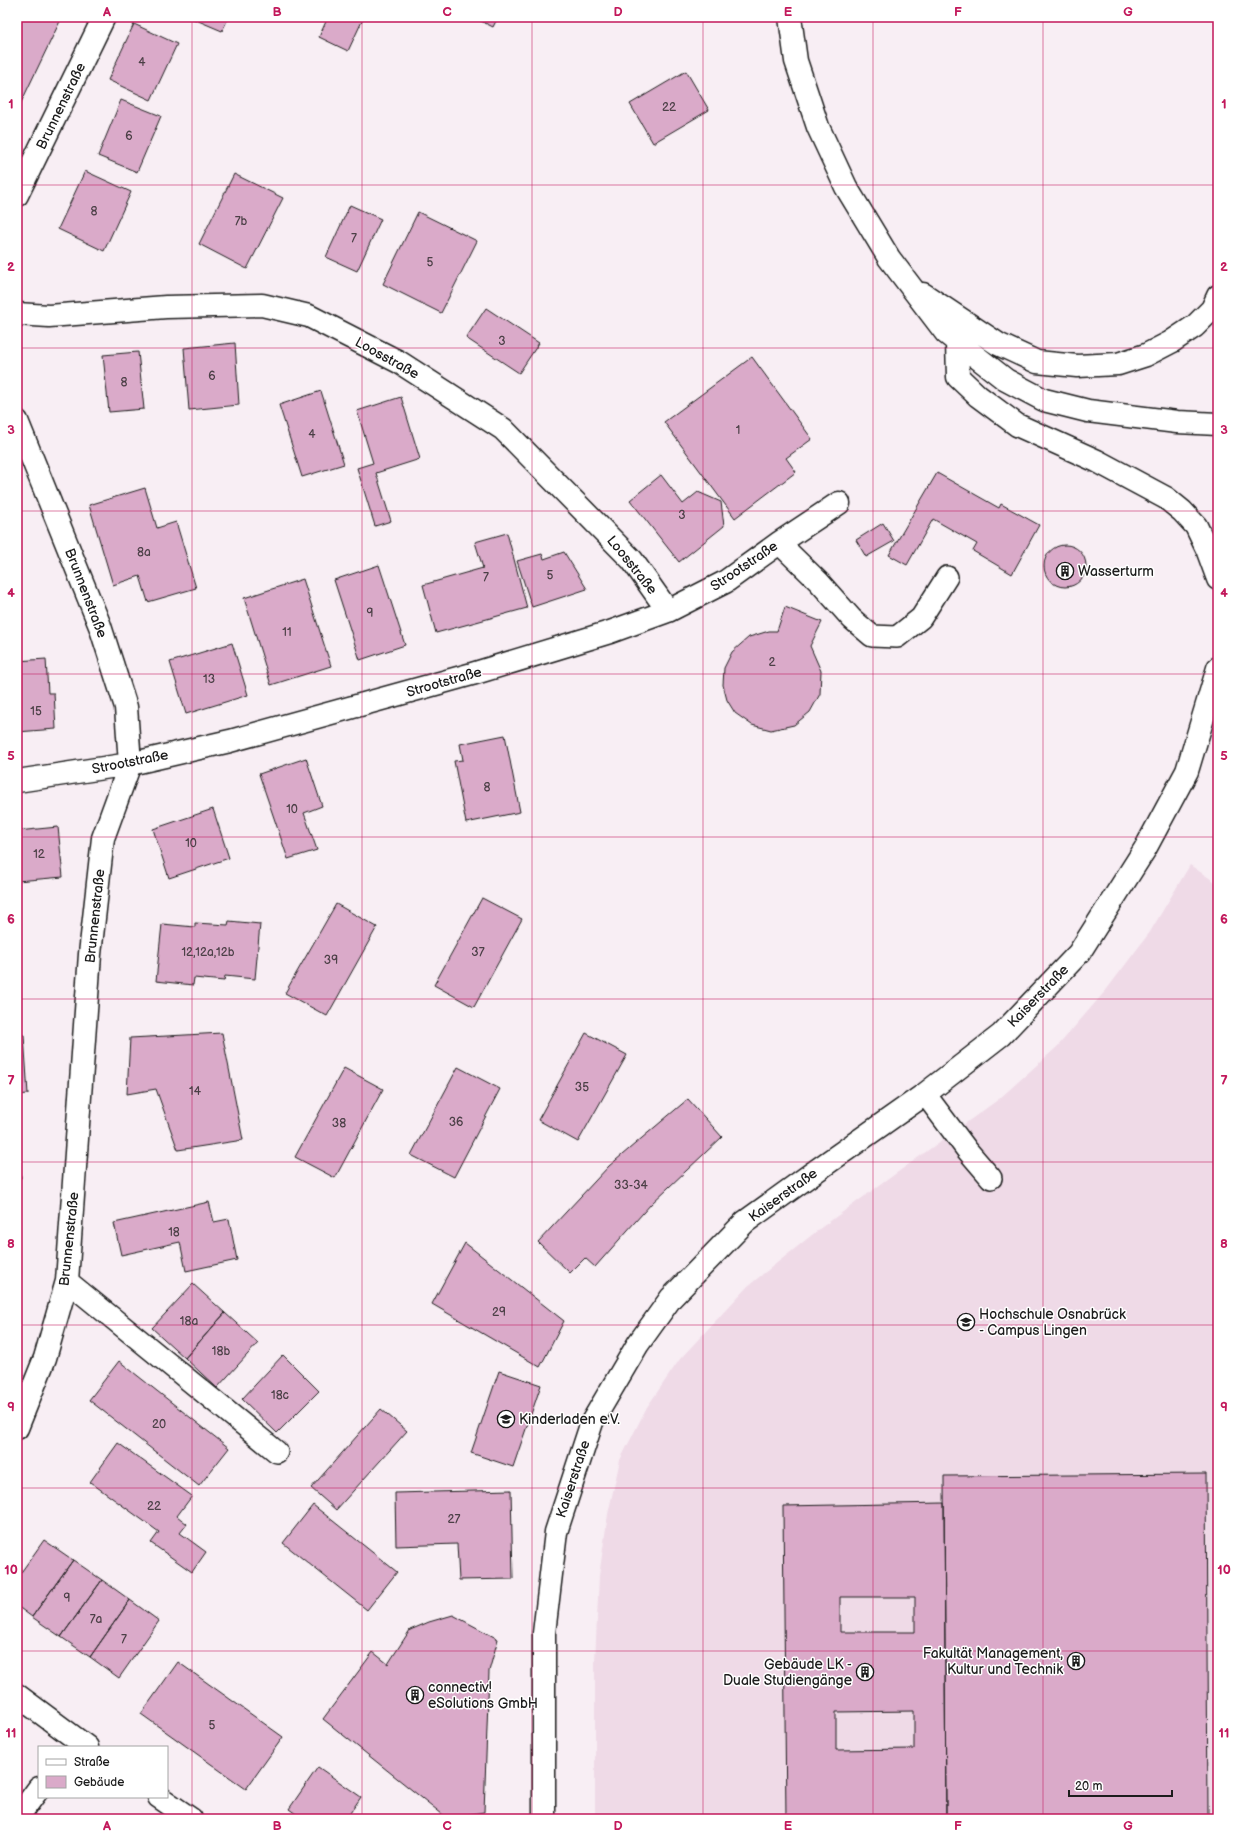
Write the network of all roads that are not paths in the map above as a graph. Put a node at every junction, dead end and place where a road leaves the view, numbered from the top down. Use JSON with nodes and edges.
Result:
{"nodes":[{"id":1,"x":104,"y":17,"type":"edge"},
{"id":2,"x":790,"y":17,"type":"edge"},
{"id":3,"x":17,"y":195,"type":"edge"},
{"id":4,"x":907,"y":284,"type":"junction"},
{"id":5,"x":1218,"y":296,"type":"edge"},
{"id":6,"x":17,"y":314,"type":"edge"},
{"id":7,"x":958,"y":343,"type":"junction"},
{"id":8,"x":17,"y":421,"type":"edge"},
{"id":9,"x":1218,"y":424,"type":"edge"},
{"id":10,"x":840,"y":503,"type":"dead end"},
{"id":11,"x":779,"y":543,"type":"junction"},
{"id":12,"x":947,"y":577,"type":"dead end"},
{"id":13,"x":1218,"y":579,"type":"edge"},
{"id":14,"x":668,"y":611,"type":"junction"},
{"id":15,"x":1218,"y":668,"type":"edge"},
{"id":16,"x":130,"y":764,"type":"junction"},
{"id":17,"x":17,"y":781,"type":"edge"},
{"id":18,"x":925,"y":1094,"type":"junction"},
{"id":19,"x":991,"y":1178,"type":"dead end"},
{"id":20,"x":67,"y":1281,"type":"junction"},
{"id":21,"x":17,"y":1428,"type":"edge"},
{"id":22,"x":277,"y":1452,"type":"dead end"},
{"id":23,"x":17,"y":1695,"type":"edge"},
{"id":24,"x":78,"y":1744,"type":"edge"},
{"id":25,"x":38,"y":1789,"type":"edge"},
{"id":26,"x":160,"y":1798,"type":"edge"},
{"id":27,"x":17,"y":1818,"type":"edge"},
{"id":28,"x":190,"y":1819,"type":"edge"},
{"id":29,"x":544,"y":1819,"type":"edge"}],
"edges":[{"from":1,"to":3,"type":"street","name":"Brunnenstraße"},
{"from":2,"to":4,"type":"street"},
{"from":4,"to":5,"type":"street"},
{"from":4,"to":7,"type":"street"},
{"from":6,"to":14,"type":"street","name":"Loosstraße"},
{"from":7,"to":9,"type":"street"},
{"from":7,"to":13,"type":"street"},
{"from":8,"to":16,"type":"street","name":"Brunnenstraße"},
{"from":10,"to":11,"type":"street","name":"Strootstraße"},
{"from":11,"to":12,"type":"lane"},
{"from":11,"to":14,"type":"street","name":"Strootstraße"},
{"from":14,"to":16,"type":"street","name":"Strootstraße"},
{"from":15,"to":18,"type":"street","name":"Kaiserstraße"},
{"from":16,"to":17,"type":"street","name":"Strootstraße"},
{"from":16,"to":20,"type":"street","name":"Brunnenstraße"},
{"from":18,"to":19,"type":"lane"},
{"from":18,"to":29,"type":"street","name":"Kaiserstraße"},
{"from":20,"to":21,"type":"street","name":"Brunnenstraße"},
{"from":20,"to":22,"type":"lane"},
{"from":23,"to":24,"type":"street"},
{"from":25,"to":27,"type":"street"},
{"from":26,"to":28,"type":"street"}]}
